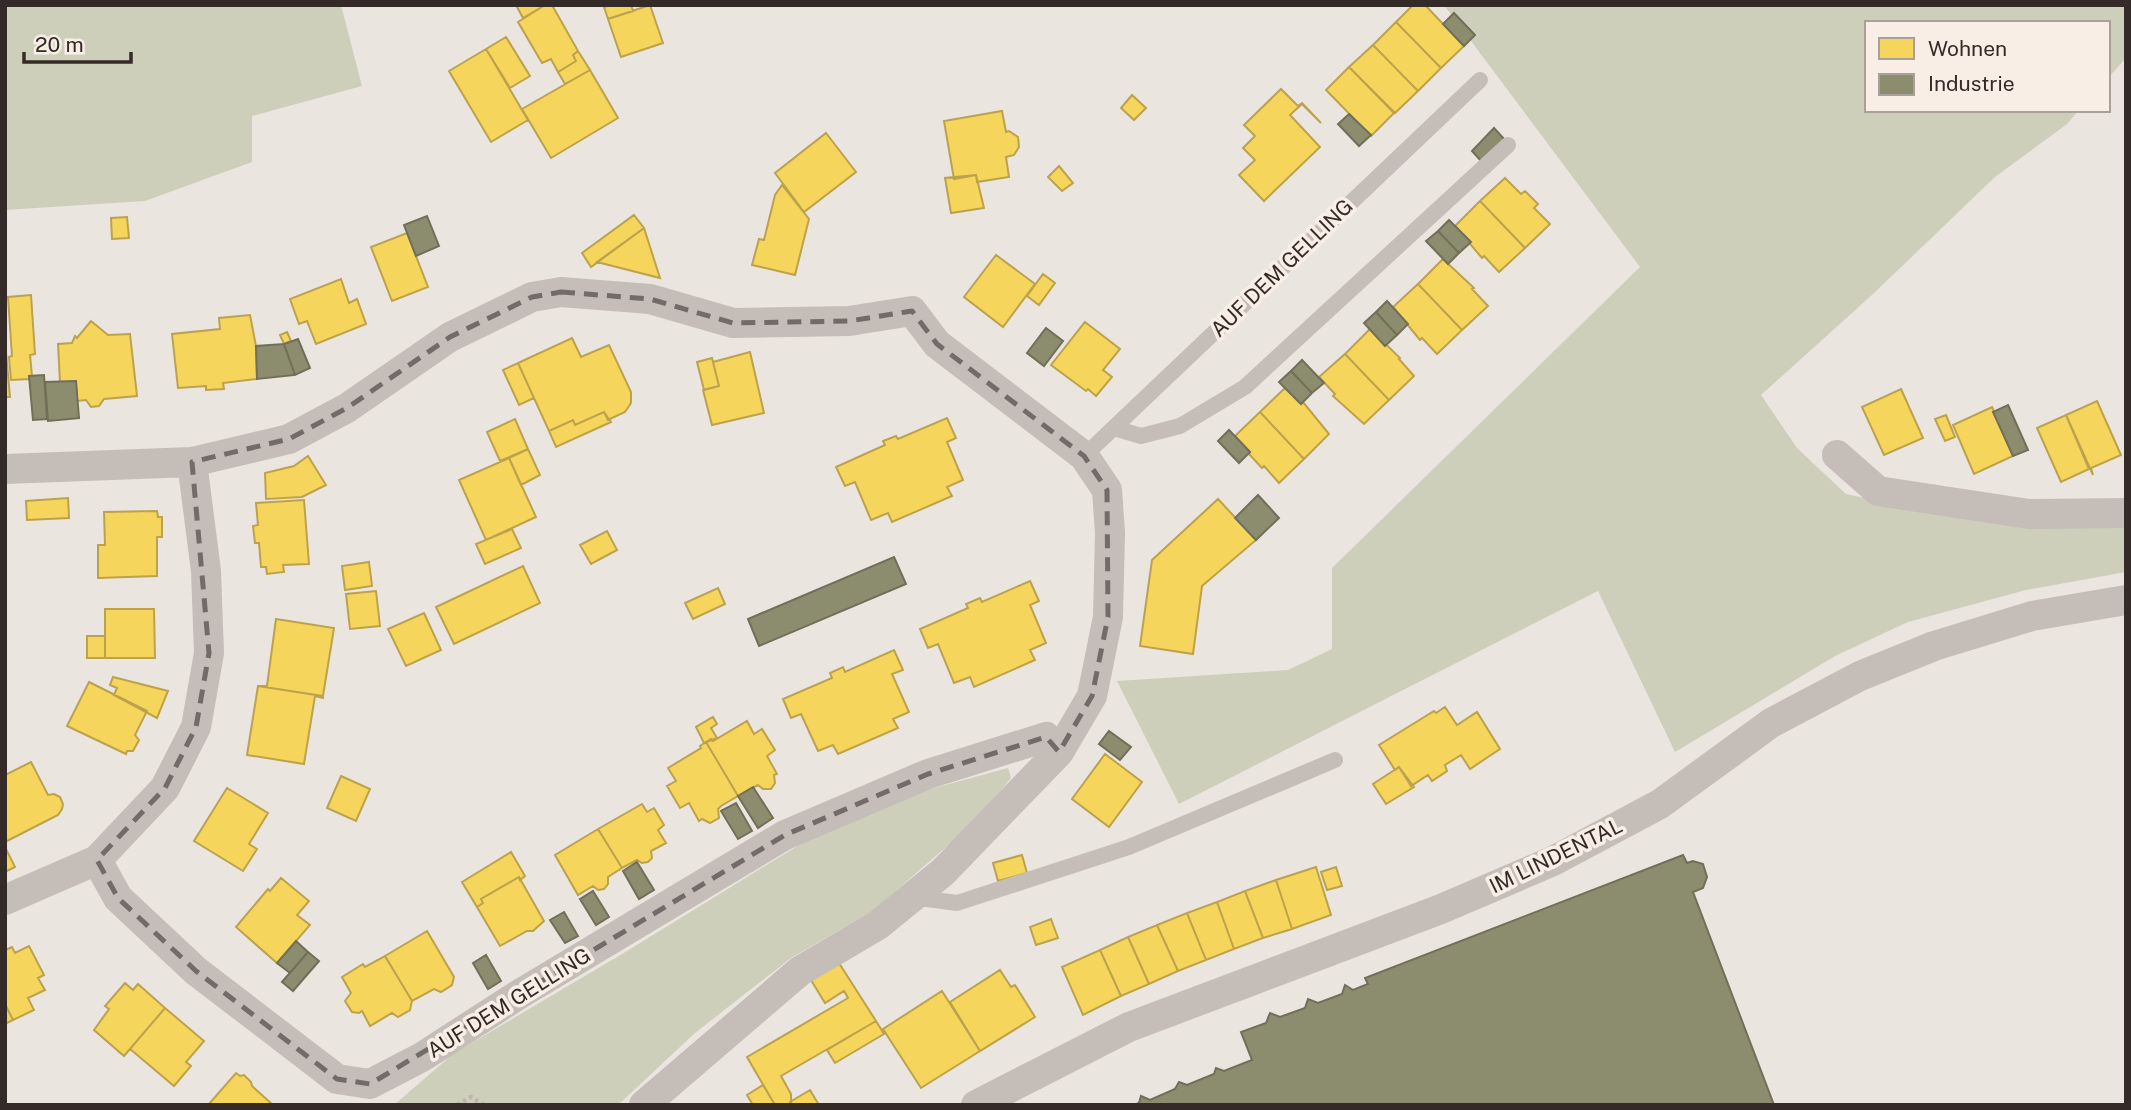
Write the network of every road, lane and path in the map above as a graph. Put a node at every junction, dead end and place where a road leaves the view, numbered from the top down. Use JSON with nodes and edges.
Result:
{"nodes":[{"id":1,"x":1480,"y":80,"type":"dead end"},
{"id":2,"x":1508,"y":145,"type":"dead end"},
{"id":3,"x":1114,"y":428,"type":"junction"},
{"id":4,"x":1084,"y":456,"type":"junction"},
{"id":5,"x":1838,"y":456,"type":"dead end"},
{"id":6,"x":192,"y":462,"type":"junction"},
{"id":7,"x":5,"y":469,"type":"edge"},
{"id":8,"x":2126,"y":513,"type":"edge"},
{"id":9,"x":2126,"y":600,"type":"edge"},
{"id":10,"x":1059,"y":752,"type":"junction"},
{"id":11,"x":1335,"y":760,"type":"dead end"},
{"id":12,"x":97,"y":860,"type":"junction"},
{"id":13,"x":912,"y":897,"type":"junction"},
{"id":14,"x":5,"y":900,"type":"edge"},
{"id":15,"x":457,"y":1105,"type":"edge"},
{"id":16,"x":484,"y":1105,"type":"edge"},
{"id":17,"x":644,"y":1105,"type":"edge"},
{"id":18,"x":976,"y":1105,"type":"edge"}],
"edges":[{"from":1,"to":3,"type":"lane","name":"AUF DEM GELLING"},
{"from":2,"to":3,"type":"lane"},
{"from":3,"to":4,"type":"lane","name":"AUF DEM GELLING"},
{"from":4,"to":6,"type":"street"},
{"from":4,"to":10,"type":"street"},
{"from":5,"to":8,"type":"street"},
{"from":6,"to":7,"type":"street"},
{"from":6,"to":12,"type":"street"},
{"from":9,"to":18,"type":"street","name":"IM LINDENTAL"},
{"from":10,"to":12,"type":"street","name":"AUF DEM GELLING"},
{"from":10,"to":13,"type":"street"},
{"from":11,"to":13,"type":"lane"},
{"from":12,"to":14,"type":"street"},
{"from":13,"to":17,"type":"street"},
{"from":15,"to":16,"type":"path"}]}
